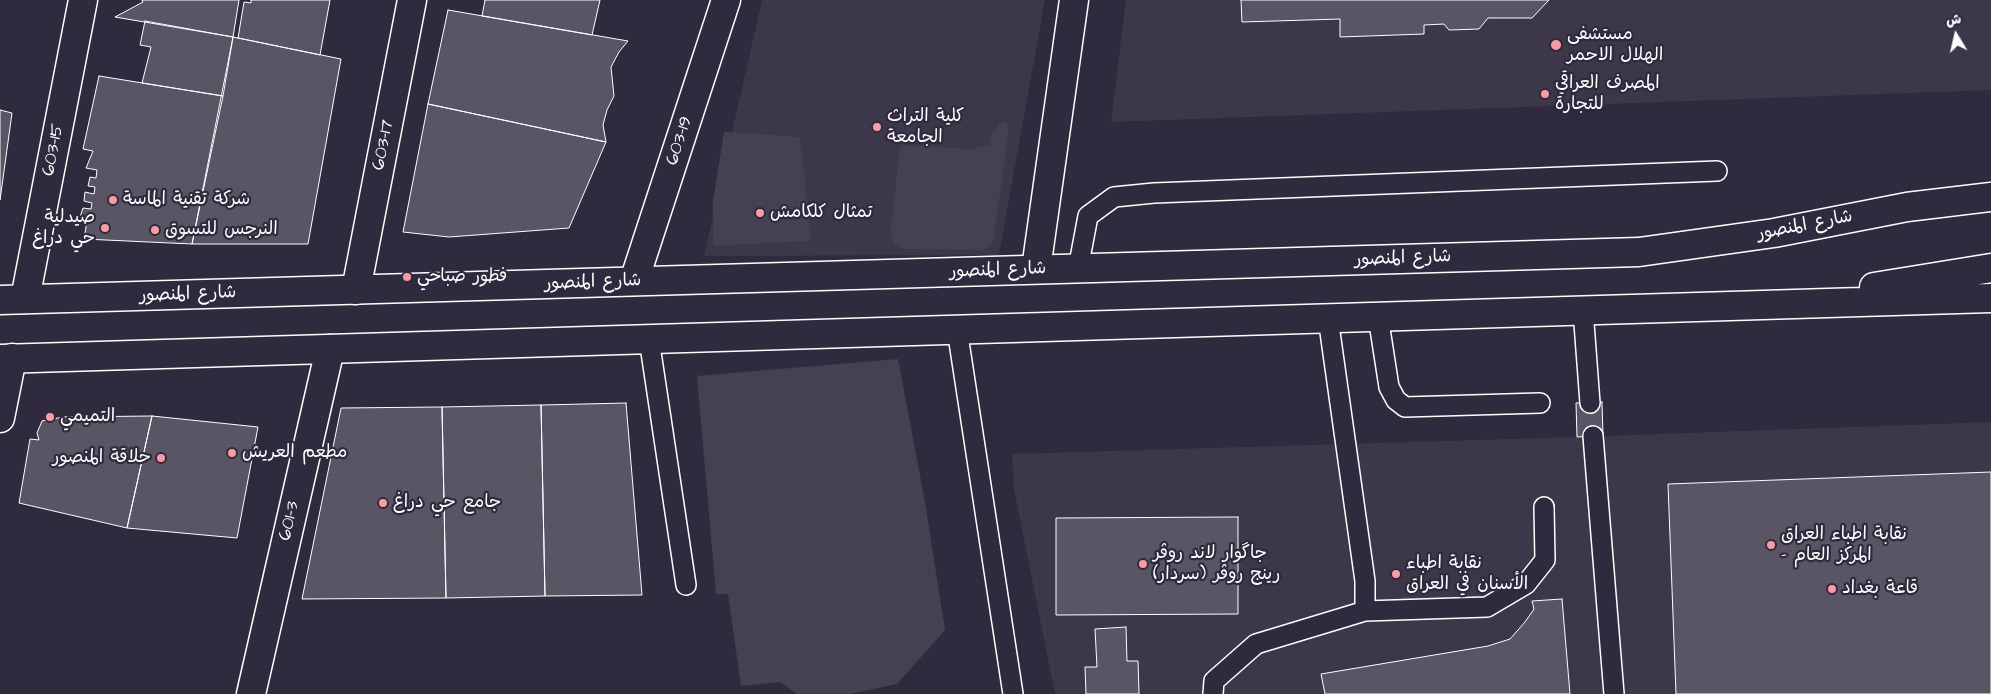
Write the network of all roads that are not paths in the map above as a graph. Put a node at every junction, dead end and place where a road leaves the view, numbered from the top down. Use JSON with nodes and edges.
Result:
{"nodes":[{"id":1,"x":83,"y":0,"type":"edge"},
{"id":2,"x":412,"y":0,"type":"edge"},
{"id":3,"x":726,"y":0,"type":"edge"},
{"id":4,"x":1074,"y":0,"type":"edge"},
{"id":5,"x":1717,"y":171,"type":"dead end"},
{"id":6,"x":1991,"y":197,"type":"edge"},
{"id":7,"x":1078,"y":268,"type":"junction"},
{"id":8,"x":1991,"y":268,"type":"edge"},
{"id":9,"x":1036,"y":269,"type":"junction"},
{"id":10,"x":634,"y":281,"type":"junction"},
{"id":11,"x":356,"y":290,"type":"junction"},
{"id":12,"x":1991,"y":298,"type":"edge"},
{"id":13,"x":13,"y":300,"type":"edge"},
{"id":14,"x":1764,"y":304,"type":"junction"},
{"id":15,"x":1583,"y":310,"type":"junction"},
{"id":16,"x":1378,"y":316,"type":"junction"},
{"id":17,"x":1328,"y":318,"type":"junction"},
{"id":18,"x":956,"y":329,"type":"junction"},
{"id":19,"x":649,"y":339,"type":"junction"},
{"id":20,"x":330,"y":349,"type":"junction"},
{"id":21,"x":6,"y":359,"type":"edge"},
{"id":22,"x":1540,"y":403,"type":"dead end"},
{"id":23,"x":1590,"y":403,"type":"dead end"},
{"id":24,"x":0,"y":418,"type":"edge"},
{"id":25,"x":1593,"y":436,"type":"dead end"},
{"id":26,"x":1544,"y":507,"type":"dead end"},
{"id":27,"x":686,"y":584,"type":"dead end"},
{"id":28,"x":1365,"y":611,"type":"junction"},
{"id":29,"x":257,"y":686,"type":"edge"},
{"id":30,"x":1013,"y":694,"type":"edge"},
{"id":31,"x":1213,"y":694,"type":"edge"},
{"id":32,"x":1614,"y":694,"type":"edge"}],
"edges":[{"from":1,"to":13,"type":"main road","name":"603-15"},
{"from":2,"to":11,"type":"main road","name":"603-17"},
{"from":3,"to":10,"type":"main road","name":"603-19"},
{"from":4,"to":9,"type":"main road"},
{"from":5,"to":7,"type":"lane"},
{"from":6,"to":7,"type":"main road","name":"شارع المنصور"},
{"from":7,"to":9,"type":"main road","name":"شارع المنصور"},
{"from":8,"to":14,"type":"main road"},
{"from":9,"to":10,"type":"main road","name":"شارع المنصور"},
{"from":10,"to":11,"type":"main road","name":"شارع المنصور"},
{"from":11,"to":13,"type":"main road","name":"شارع المنصور"},
{"from":12,"to":14,"type":"main road"},
{"from":14,"to":15,"type":"main road"},
{"from":15,"to":16,"type":"main road"},
{"from":15,"to":23,"type":"lane"},
{"from":16,"to":17,"type":"main road"},
{"from":16,"to":22,"type":"lane"},
{"from":17,"to":18,"type":"main road"},
{"from":17,"to":28,"type":"lane"},
{"from":18,"to":19,"type":"main road"},
{"from":18,"to":30,"type":"lane"},
{"from":19,"to":20,"type":"main road"},
{"from":19,"to":27,"type":"lane"},
{"from":20,"to":21,"type":"main road"},
{"from":20,"to":29,"type":"main road","name":"601-3"},
{"from":21,"to":24,"type":"main road"},
{"from":25,"to":32,"type":"lane"},
{"from":26,"to":28,"type":"lane"},
{"from":28,"to":31,"type":"lane"}]}
